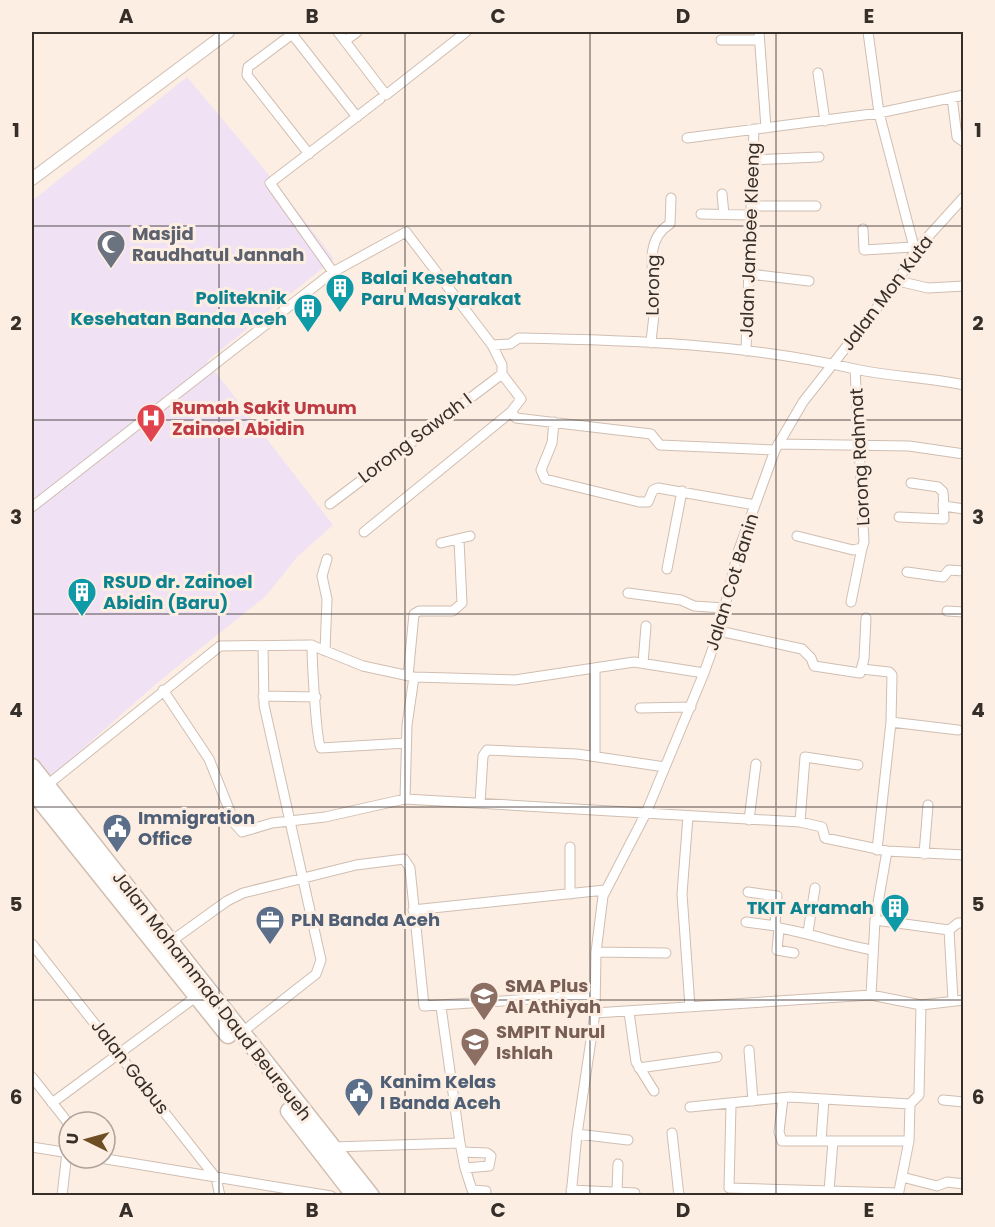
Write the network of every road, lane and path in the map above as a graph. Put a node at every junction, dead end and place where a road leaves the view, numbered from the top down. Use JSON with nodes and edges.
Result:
{"nodes":[{"id":1,"x":228,"y":32,"type":"edge"},
{"id":2,"x":338,"y":32,"type":"edge"},
{"id":3,"x":357,"y":32,"type":"edge"},
{"id":4,"x":466,"y":32,"type":"edge"},
{"id":5,"x":868,"y":32,"type":"edge"},
{"id":6,"x":293,"y":33,"type":"edge"},
{"id":7,"x":759,"y":36,"type":"edge"},
{"id":8,"x":721,"y":40,"type":"dead end"},
{"id":9,"x":345,"y":41,"type":"junction"},
{"id":10,"x":818,"y":73,"type":"dead end"},
{"id":11,"x":963,"y":95,"type":"edge"},
{"id":12,"x":952,"y":97,"type":"junction"},
{"id":13,"x":380,"y":99,"type":"dead end"},
{"id":14,"x":879,"y":113,"type":"junction"},
{"id":15,"x":357,"y":117,"type":"junction"},
{"id":16,"x":825,"y":121,"type":"junction"},
{"id":17,"x":766,"y":128,"type":"junction"},
{"id":18,"x":754,"y":129,"type":"junction"},
{"id":19,"x":687,"y":138,"type":"dead end"},
{"id":20,"x":963,"y":142,"type":"edge"},
{"id":21,"x":309,"y":154,"type":"junction"},
{"id":22,"x":819,"y":157,"type":"dead end"},
{"id":23,"x":753,"y":160,"type":"junction"},
{"id":24,"x":34,"y":175,"type":"edge"},
{"id":25,"x":722,"y":194,"type":"dead end"},
{"id":26,"x":963,"y":197,"type":"edge"},
{"id":27,"x":671,"y":198,"type":"dead end"},
{"id":28,"x":816,"y":206,"type":"dead end"},
{"id":29,"x":750,"y":210,"type":"junction"},
{"id":30,"x":701,"y":214,"type":"dead end"},
{"id":31,"x":724,"y":214,"type":"junction"},
{"id":32,"x":863,"y":229,"type":"dead end"},
{"id":33,"x":914,"y":249,"type":"junction"},
{"id":34,"x":333,"y":272,"type":"junction"},
{"id":35,"x":750,"y":274,"type":"junction"},
{"id":36,"x":809,"y":280,"type":"dead end"},
{"id":37,"x":898,"y":281,"type":"junction"},
{"id":38,"x":963,"y":286,"type":"edge"},
{"id":39,"x":651,"y":343,"type":"junction"},
{"id":40,"x":492,"y":345,"type":"junction"},
{"id":41,"x":746,"y":351,"type":"junction"},
{"id":42,"x":836,"y":363,"type":"junction"},
{"id":43,"x":855,"y":369,"type":"junction"},
{"id":44,"x":502,"y":374,"type":"junction"},
{"id":45,"x":963,"y":385,"type":"edge"},
{"id":46,"x":511,"y":412,"type":"junction"},
{"id":47,"x":554,"y":422,"type":"junction"},
{"id":48,"x":859,"y":444,"type":"junction"},
{"id":49,"x":777,"y":447,"type":"junction"},
{"id":50,"x":963,"y":454,"type":"edge"},
{"id":51,"x":911,"y":483,"type":"dead end"},
{"id":52,"x":682,"y":491,"type":"junction"},
{"id":53,"x":330,"y":504,"type":"dead end"},
{"id":54,"x":943,"y":504,"type":"junction"},
{"id":55,"x":755,"y":505,"type":"junction"},
{"id":56,"x":32,"y":507,"type":"edge"},
{"id":57,"x":963,"y":509,"type":"edge"},
{"id":58,"x":899,"y":517,"type":"dead end"},
{"id":59,"x":364,"y":532,"type":"dead end"},
{"id":60,"x":470,"y":536,"type":"dead end"},
{"id":61,"x":797,"y":536,"type":"dead end"},
{"id":62,"x":459,"y":540,"type":"junction"},
{"id":63,"x":441,"y":543,"type":"dead end"},
{"id":64,"x":862,"y":548,"type":"junction"},
{"id":65,"x":327,"y":559,"type":"dead end"},
{"id":66,"x":667,"y":570,"type":"dead end"},
{"id":67,"x":963,"y":571,"type":"edge"},
{"id":68,"x":906,"y":572,"type":"dead end"},
{"id":69,"x":628,"y":593,"type":"dead end"},
{"id":70,"x":850,"y":602,"type":"dead end"},
{"id":71,"x":724,"y":608,"type":"junction"},
{"id":72,"x":947,"y":611,"type":"dead end"},
{"id":73,"x":963,"y":612,"type":"edge"},
{"id":74,"x":866,"y":618,"type":"dead end"},
{"id":75,"x":646,"y":626,"type":"dead end"},
{"id":76,"x":719,"y":631,"type":"junction"},
{"id":77,"x":312,"y":645,"type":"junction"},
{"id":78,"x":262,"y":646,"type":"junction"},
{"id":79,"x":325,"y":651,"type":"junction"},
{"id":80,"x":643,"y":663,"type":"junction"},
{"id":81,"x":595,"y":668,"type":"junction"},
{"id":82,"x":862,"y":669,"type":"junction"},
{"id":83,"x":704,"y":672,"type":"junction"},
{"id":84,"x":411,"y":676,"type":"junction"},
{"id":85,"x":164,"y":690,"type":"junction"},
{"id":86,"x":263,"y":696,"type":"junction"},
{"id":87,"x":316,"y":697,"type":"junction"},
{"id":88,"x":691,"y":707,"type":"junction"},
{"id":89,"x":640,"y":708,"type":"dead end"},
{"id":90,"x":891,"y":722,"type":"junction"},
{"id":91,"x":958,"y":730,"type":"dead end"},
{"id":92,"x":406,"y":743,"type":"junction"},
{"id":93,"x":595,"y":756,"type":"junction"},
{"id":94,"x":756,"y":764,"type":"dead end"},
{"id":95,"x":858,"y":765,"type":"dead end"},
{"id":96,"x":665,"y":767,"type":"junction"},
{"id":97,"x":32,"y":768,"type":"edge"},
{"id":98,"x":39,"y":788,"type":"edge"},
{"id":99,"x":405,"y":799,"type":"junction"},
{"id":100,"x":480,"y":803,"type":"junction"},
{"id":101,"x":928,"y":805,"type":"dead end"},
{"id":102,"x":646,"y":813,"type":"junction"},
{"id":103,"x":688,"y":816,"type":"junction"},
{"id":104,"x":749,"y":820,"type":"junction"},
{"id":105,"x":288,"y":821,"type":"junction"},
{"id":106,"x":800,"y":822,"type":"junction"},
{"id":107,"x":570,"y":847,"type":"dead end"},
{"id":108,"x":882,"y":850,"type":"junction"},
{"id":109,"x":924,"y":854,"type":"junction"},
{"id":110,"x":963,"y":855,"type":"edge"},
{"id":111,"x":303,"y":878,"type":"junction"},
{"id":112,"x":815,"y":888,"type":"dead end"},
{"id":113,"x":605,"y":890,"type":"junction"},
{"id":114,"x":748,"y":892,"type":"dead end"},
{"id":115,"x":570,"y":894,"type":"junction"},
{"id":116,"x":413,"y":910,"type":"junction"},
{"id":117,"x":874,"y":920,"type":"junction"},
{"id":118,"x":746,"y":922,"type":"dead end"},
{"id":119,"x":963,"y":923,"type":"edge"},
{"id":120,"x":777,"y":927,"type":"junction"},
{"id":121,"x":949,"y":930,"type":"junction"},
{"id":122,"x":808,"y":932,"type":"junction"},
{"id":123,"x":170,"y":942,"type":"junction"},
{"id":124,"x":32,"y":944,"type":"edge"},
{"id":125,"x":873,"y":950,"type":"junction"},
{"id":126,"x":596,"y":952,"type":"junction"},
{"id":127,"x":666,"y":953,"type":"dead end"},
{"id":128,"x":794,"y":953,"type":"dead end"},
{"id":129,"x":595,"y":995,"type":"junction"},
{"id":130,"x":872,"y":995,"type":"junction"},
{"id":131,"x":197,"y":996,"type":"junction"},
{"id":132,"x":958,"y":1000,"type":"edge"},
{"id":133,"x":921,"y":1005,"type":"junction"},
{"id":134,"x":441,"y":1007,"type":"junction"},
{"id":135,"x":690,"y":1007,"type":"junction"},
{"id":136,"x":629,"y":1012,"type":"junction"},
{"id":137,"x":595,"y":1013,"type":"junction"},
{"id":138,"x":241,"y":1033,"type":"junction"},
{"id":139,"x":749,"y":1050,"type":"dead end"},
{"id":140,"x":119,"y":1052,"type":"junction"},
{"id":141,"x":717,"y":1057,"type":"dead end"},
{"id":142,"x":639,"y":1068,"type":"junction"},
{"id":143,"x":32,"y":1077,"type":"edge"},
{"id":144,"x":654,"y":1091,"type":"dead end"},
{"id":145,"x":783,"y":1098,"type":"junction"},
{"id":146,"x":824,"y":1099,"type":"junction"},
{"id":147,"x":943,"y":1100,"type":"dead end"},
{"id":148,"x":753,"y":1101,"type":"junction"},
{"id":149,"x":963,"y":1102,"type":"edge"},
{"id":150,"x":52,"y":1103,"type":"junction"},
{"id":151,"x":910,"y":1104,"type":"junction"},
{"id":152,"x":731,"y":1105,"type":"junction"},
{"id":153,"x":690,"y":1107,"type":"dead end"},
{"id":154,"x":58,"y":1110,"type":"edge"},
{"id":155,"x":672,"y":1133,"type":"dead end"},
{"id":156,"x":577,"y":1134,"type":"junction"},
{"id":157,"x":628,"y":1140,"type":"dead end"},
{"id":158,"x":821,"y":1141,"type":"junction"},
{"id":159,"x":833,"y":1141,"type":"junction"},
{"id":160,"x":909,"y":1142,"type":"junction"},
{"id":161,"x":32,"y":1147,"type":"edge"},
{"id":162,"x":333,"y":1147,"type":"junction"},
{"id":163,"x":461,"y":1147,"type":"junction"},
{"id":164,"x":57,"y":1150,"type":"edge"},
{"id":165,"x":117,"y":1161,"type":"edge"},
{"id":166,"x":618,"y":1164,"type":"dead end"},
{"id":167,"x":465,"y":1168,"type":"junction"},
{"id":168,"x":66,"y":1170,"type":"edge"},
{"id":169,"x":902,"y":1177,"type":"junction"},
{"id":170,"x":216,"y":1178,"type":"junction"},
{"id":171,"x":963,"y":1184,"type":"edge"},
{"id":172,"x":486,"y":1191,"type":"dead end"},
{"id":173,"x":829,"y":1191,"type":"junction"},
{"id":174,"x":617,"y":1192,"type":"junction"},
{"id":175,"x":571,"y":1193,"type":"edge"},
{"id":176,"x":635,"y":1193,"type":"dead end"},
{"id":177,"x":898,"y":1194,"type":"edge"},
{"id":178,"x":62,"y":1196,"type":"edge"},
{"id":179,"x":220,"y":1196,"type":"edge"},
{"id":180,"x":331,"y":1196,"type":"edge"},
{"id":181,"x":355,"y":1196,"type":"edge"},
{"id":182,"x":371,"y":1196,"type":"edge"},
{"id":183,"x":679,"y":1196,"type":"edge"}],
"edges":[{"from":1,"to":24,"type":"street"},
{"from":2,"to":9,"type":"street"},
{"from":3,"to":9,"type":"street"},
{"from":4,"to":9,"type":"street"},
{"from":5,"to":14,"type":"street"},
{"from":6,"to":15,"type":"street"},
{"from":6,"to":21,"type":"street"},
{"from":7,"to":8,"type":"street"},
{"from":7,"to":17,"type":"street"},
{"from":10,"to":16,"type":"street"},
{"from":11,"to":12,"type":"street"},
{"from":12,"to":14,"type":"street"},
{"from":12,"to":20,"type":"street"},
{"from":13,"to":15,"type":"street"},
{"from":14,"to":16,"type":"street"},
{"from":14,"to":33,"type":"street"},
{"from":15,"to":21,"type":"street"},
{"from":16,"to":17,"type":"street"},
{"from":17,"to":18,"type":"street"},
{"from":18,"to":19,"type":"street"},
{"from":18,"to":23,"type":"street","name":"Jalan Jambee Kleeng"},
{"from":21,"to":34,"type":"street"},
{"from":22,"to":23,"type":"street"},
{"from":23,"to":29,"type":"street","name":"Jalan Jambee Kleeng"},
{"from":25,"to":31,"type":"street"},
{"from":26,"to":33,"type":"street","name":"Jalan Mon Kuta"},
{"from":27,"to":39,"type":"street","name":"Lorong"},
{"from":28,"to":29,"type":"street"},
{"from":29,"to":31,"type":"street"},
{"from":29,"to":35,"type":"street","name":"Jalan Jambee Kleeng"},
{"from":30,"to":31,"type":"street"},
{"from":32,"to":33,"type":"street"},
{"from":33,"to":37,"type":"street","name":"Jalan Mon Kuta"},
{"from":34,"to":40,"type":"street"},
{"from":34,"to":56,"type":"street"},
{"from":35,"to":36,"type":"street"},
{"from":35,"to":41,"type":"street","name":"Jalan Jambee Kleeng"},
{"from":37,"to":38,"type":"street"},
{"from":37,"to":42,"type":"street","name":"Jalan Mon Kuta"},
{"from":39,"to":40,"type":"street"},
{"from":39,"to":41,"type":"street"},
{"from":40,"to":44,"type":"street"},
{"from":41,"to":42,"type":"street"},
{"from":42,"to":43,"type":"street"},
{"from":42,"to":49,"type":"street","name":"Jalan Cot Banin"},
{"from":43,"to":45,"type":"street"},
{"from":43,"to":48,"type":"street","name":"Lorong Rahmat"},
{"from":44,"to":46,"type":"street"},
{"from":44,"to":53,"type":"street","name":"Lorong Sawah I"},
{"from":46,"to":47,"type":"street"},
{"from":46,"to":59,"type":"street"},
{"from":47,"to":49,"type":"street"},
{"from":47,"to":52,"type":"street"},
{"from":48,"to":49,"type":"street"},
{"from":48,"to":50,"type":"street"},
{"from":48,"to":64,"type":"street","name":"Lorong Rahmat"},
{"from":49,"to":55,"type":"street","name":"Jalan Cot Banin"},
{"from":51,"to":54,"type":"street"},
{"from":52,"to":55,"type":"street"},
{"from":52,"to":66,"type":"street"},
{"from":54,"to":57,"type":"street"},
{"from":54,"to":58,"type":"street"},
{"from":55,"to":71,"type":"street","name":"Jalan Cot Banin"},
{"from":60,"to":62,"type":"street"},
{"from":61,"to":64,"type":"street","name":"Lorong Rahmat"},
{"from":62,"to":63,"type":"street"},
{"from":62,"to":84,"type":"street"},
{"from":64,"to":70,"type":"street"},
{"from":65,"to":79,"type":"street"},
{"from":67,"to":68,"type":"street"},
{"from":69,"to":71,"type":"street"},
{"from":71,"to":76,"type":"street","name":"Jalan Cot Banin"},
{"from":72,"to":73,"type":"street"},
{"from":74,"to":82,"type":"street"},
{"from":75,"to":80,"type":"street"},
{"from":76,"to":82,"type":"street"},
{"from":76,"to":83,"type":"street","name":"Jalan Cot Banin"},
{"from":77,"to":78,"type":"street"},
{"from":77,"to":79,"type":"street"},
{"from":77,"to":87,"type":"street"},
{"from":78,"to":85,"type":"street"},
{"from":78,"to":86,"type":"street"},
{"from":79,"to":84,"type":"street"},
{"from":80,"to":81,"type":"street"},
{"from":80,"to":83,"type":"street"},
{"from":81,"to":84,"type":"street"},
{"from":81,"to":93,"type":"street"},
{"from":82,"to":90,"type":"street"},
{"from":83,"to":88,"type":"street","name":"Jalan Cot Banin"},
{"from":84,"to":92,"type":"street"},
{"from":85,"to":98,"type":"street"},
{"from":85,"to":105,"type":"street"},
{"from":86,"to":87,"type":"street"},
{"from":86,"to":105,"type":"street"},
{"from":87,"to":92,"type":"street"},
{"from":88,"to":89,"type":"street"},
{"from":88,"to":96,"type":"street","name":"Jalan Cot Banin"},
{"from":90,"to":91,"type":"street"},
{"from":90,"to":108,"type":"street"},
{"from":92,"to":99,"type":"street"},
{"from":93,"to":96,"type":"street"},
{"from":93,"to":100,"type":"street"},
{"from":94,"to":104,"type":"street"},
{"from":95,"to":106,"type":"street"},
{"from":96,"to":102,"type":"street","name":"Jalan Cot Banin"},
{"from":97,"to":98,"type":"highway","name":"Jalan Mohammad Daud Beureueh"},
{"from":98,"to":123,"type":"highway","name":"Jalan Mohammad Daud Beureueh"},
{"from":98,"to":131,"type":"highway","name":"Jalan Mohammad Daud Beureueh"},
{"from":99,"to":100,"type":"street"},
{"from":99,"to":105,"type":"street"},
{"from":100,"to":102,"type":"street"},
{"from":101,"to":109,"type":"street"},
{"from":102,"to":103,"type":"street"},
{"from":102,"to":113,"type":"street","name":"Jalan Cot Banin"},
{"from":103,"to":104,"type":"street"},
{"from":103,"to":135,"type":"street"},
{"from":104,"to":106,"type":"street"},
{"from":105,"to":111,"type":"street"},
{"from":106,"to":108,"type":"street"},
{"from":107,"to":115,"type":"street"},
{"from":108,"to":109,"type":"street"},
{"from":108,"to":117,"type":"street"},
{"from":109,"to":110,"type":"street"},
{"from":111,"to":116,"type":"street"},
{"from":111,"to":123,"type":"street"},
{"from":111,"to":138,"type":"street"},
{"from":112,"to":122,"type":"street"},
{"from":113,"to":115,"type":"street"},
{"from":113,"to":126,"type":"street","name":"Jalan Cot Banin"},
{"from":114,"to":120,"type":"street"},
{"from":115,"to":116,"type":"street"},
{"from":116,"to":134,"type":"street"},
{"from":117,"to":121,"type":"street"},
{"from":117,"to":125,"type":"street"},
{"from":118,"to":120,"type":"street"},
{"from":119,"to":121,"type":"street"},
{"from":120,"to":122,"type":"street"},
{"from":120,"to":128,"type":"street"},
{"from":121,"to":132,"type":"street"},
{"from":122,"to":125,"type":"street"},
{"from":123,"to":138,"type":"highway","name":"Jalan Mohammad Daud Beureueh"},
{"from":124,"to":140,"type":"street","name":"Jalan Gabus"},
{"from":125,"to":130,"type":"street"},
{"from":126,"to":127,"type":"street"},
{"from":126,"to":129,"type":"street","name":"Jalan Cot Banin"},
{"from":129,"to":134,"type":"street"},
{"from":129,"to":137,"type":"street","name":"Jalan Cot Banin"},
{"from":130,"to":133,"type":"street"},
{"from":130,"to":135,"type":"street"},
{"from":131,"to":140,"type":"street"},
{"from":131,"to":181,"type":"highway","name":"Jalan Mohammad Daud Beureueh"},
{"from":132,"to":133,"type":"street"},
{"from":133,"to":151,"type":"street"},
{"from":134,"to":163,"type":"street"},
{"from":135,"to":136,"type":"street"},
{"from":136,"to":137,"type":"street"},
{"from":136,"to":142,"type":"street"},
{"from":137,"to":156,"type":"street","name":"Jalan Cot Banin"},
{"from":138,"to":162,"type":"highway","name":"Jalan Mohammad Daud Beureueh"},
{"from":139,"to":148,"type":"street"},
{"from":140,"to":150,"type":"street"},
{"from":140,"to":170,"type":"street","name":"Jalan Gabus"},
{"from":141,"to":142,"type":"street"},
{"from":142,"to":144,"type":"street"},
{"from":143,"to":150,"type":"street"},
{"from":145,"to":146,"type":"street"},
{"from":145,"to":148,"type":"street"},
{"from":145,"to":158,"type":"street"},
{"from":146,"to":151,"type":"street"},
{"from":146,"to":158,"type":"street"},
{"from":147,"to":149,"type":"street"},
{"from":148,"to":152,"type":"street"},
{"from":150,"to":154,"type":"street"},
{"from":151,"to":160,"type":"street"},
{"from":152,"to":153,"type":"street"},
{"from":152,"to":173,"type":"street"},
{"from":155,"to":183,"type":"street"},
{"from":156,"to":157,"type":"street"},
{"from":156,"to":175,"type":"street","name":"Jalan Cot Banin"},
{"from":158,"to":159,"type":"street"},
{"from":159,"to":160,"type":"street"},
{"from":159,"to":173,"type":"street"},
{"from":160,"to":169,"type":"street"},
{"from":161,"to":164,"type":"street"},
{"from":162,"to":163,"type":"street"},
{"from":162,"to":182,"type":"highway","name":"Jalan Mohammad Daud Beureueh"},
{"from":163,"to":167,"type":"street"},
{"from":163,"to":167,"type":"street"},
{"from":165,"to":170,"type":"street"},
{"from":166,"to":174,"type":"street"},
{"from":167,"to":172,"type":"street"},
{"from":168,"to":178,"type":"street"},
{"from":169,"to":171,"type":"street"},
{"from":169,"to":177,"type":"street"},
{"from":170,"to":179,"type":"street","name":"Jalan Gabus"},
{"from":170,"to":180,"type":"street"},
{"from":173,"to":177,"type":"street"},
{"from":174,"to":175,"type":"street"},
{"from":174,"to":176,"type":"street"}]}
